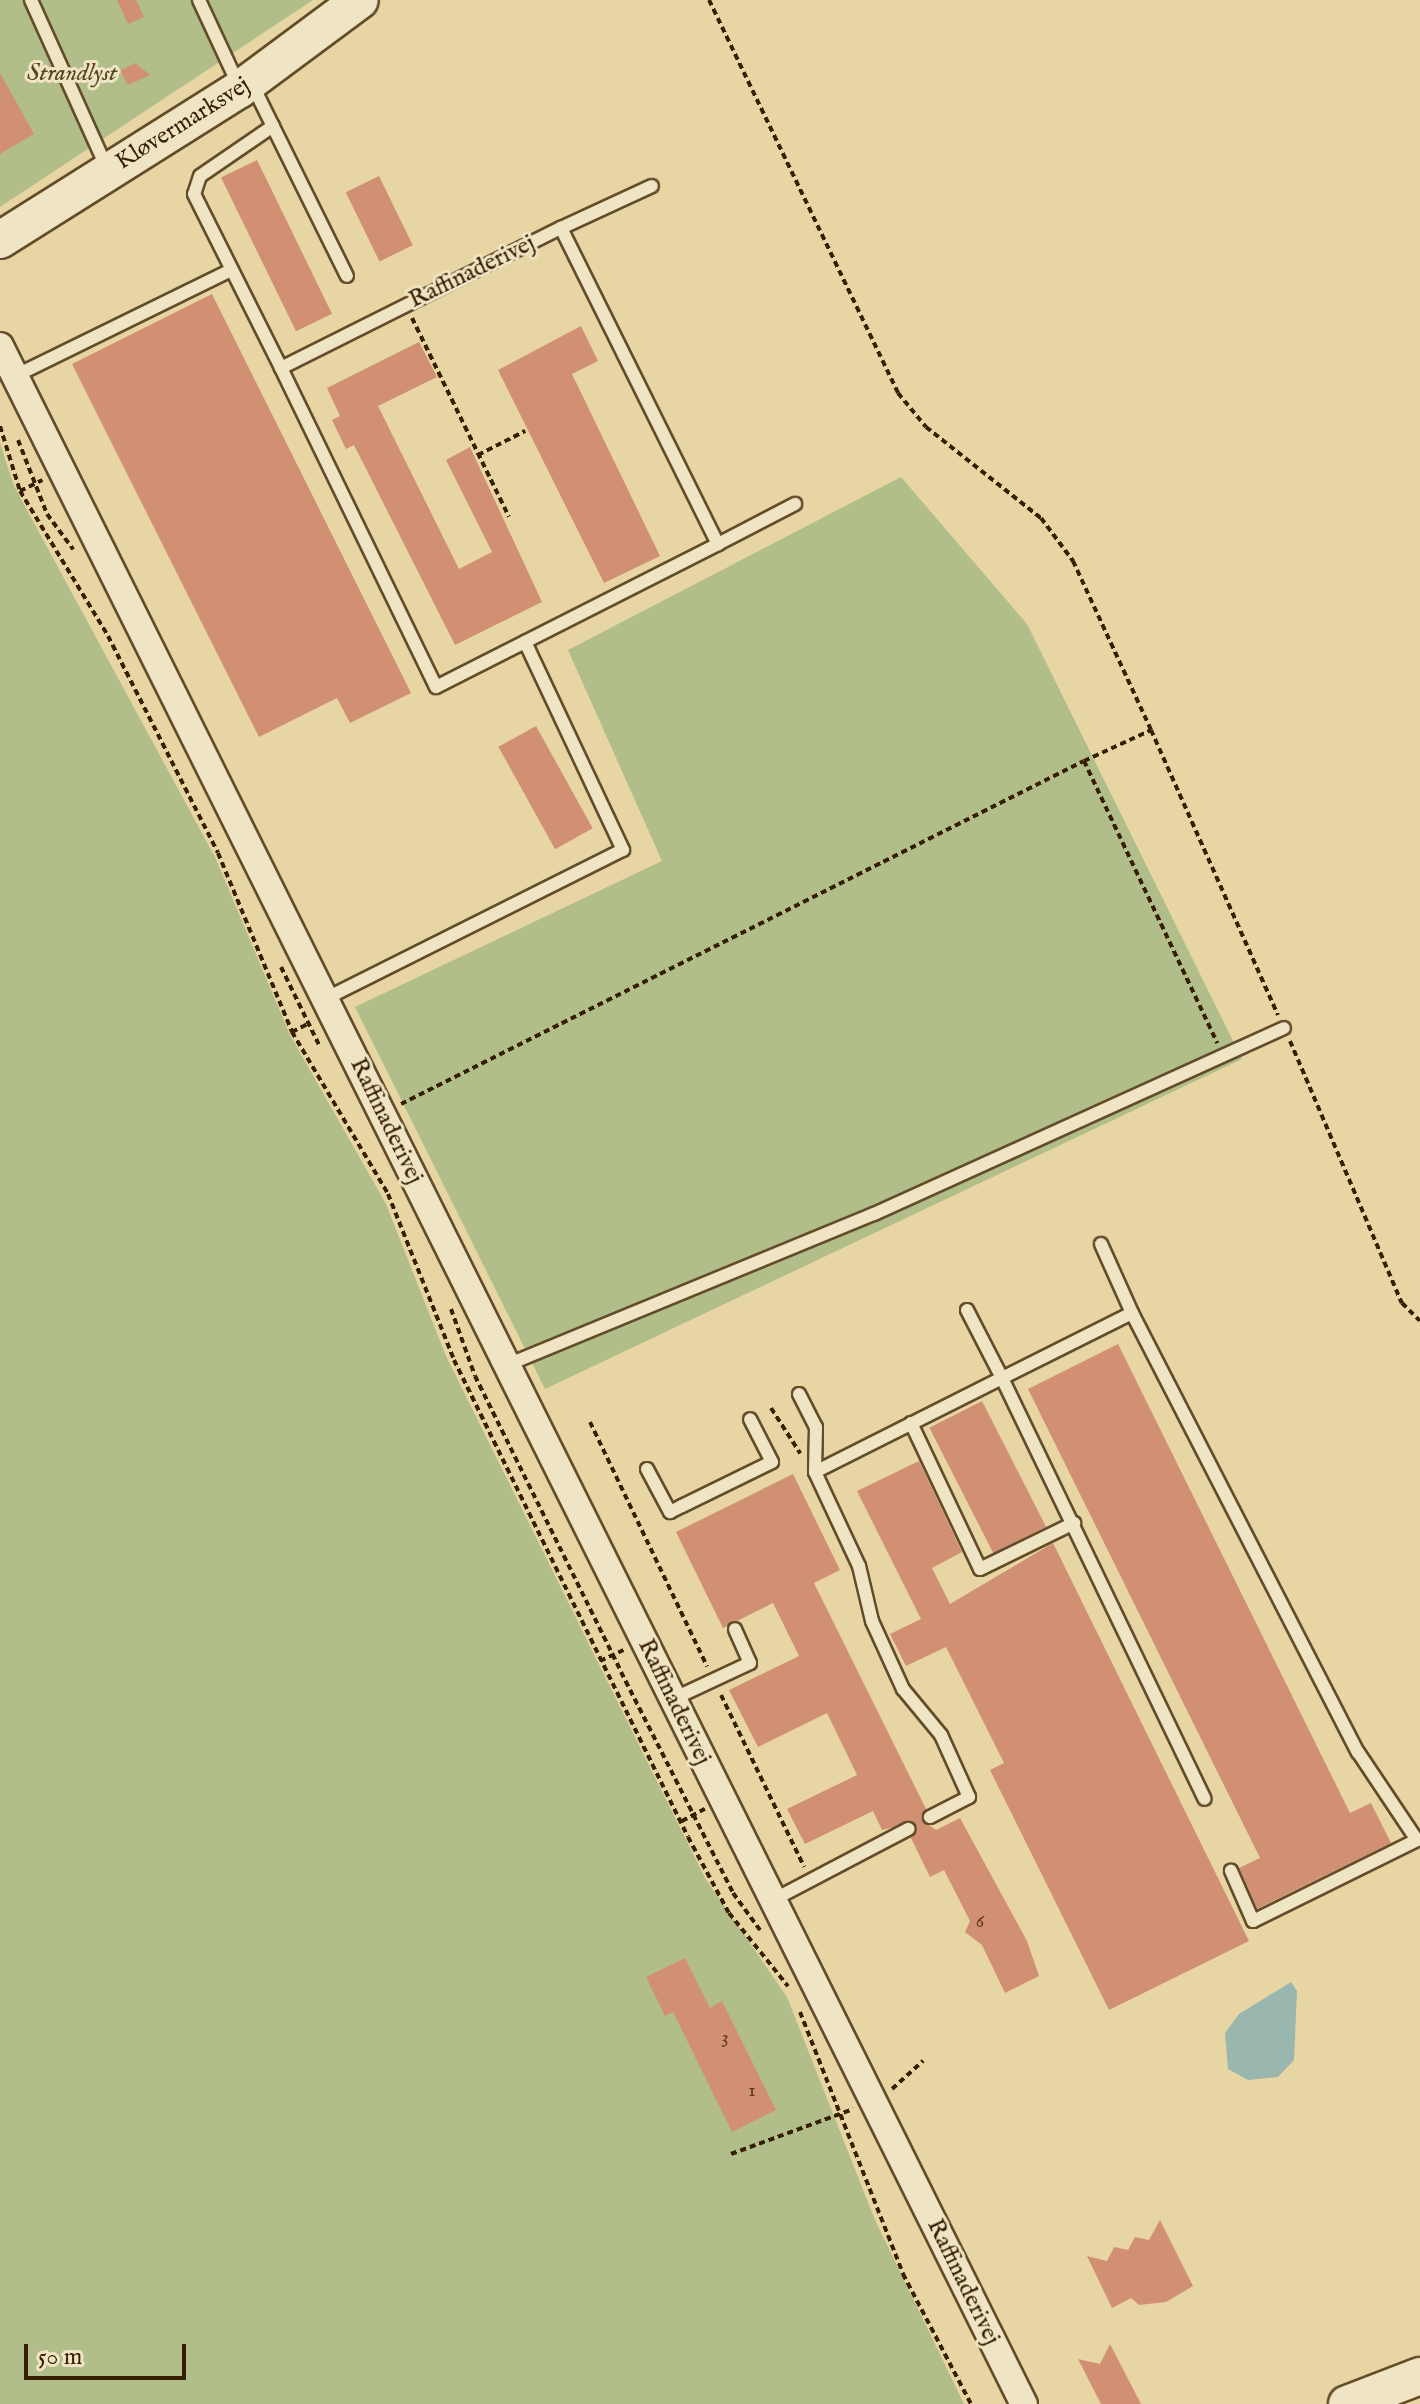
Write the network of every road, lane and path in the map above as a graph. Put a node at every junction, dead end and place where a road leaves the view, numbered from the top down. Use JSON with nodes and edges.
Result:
{"nodes":[{"id":1,"x":31,"y":0,"type":"edge"},
{"id":2,"x":199,"y":0,"type":"edge"},
{"id":3,"x":360,"y":0,"type":"edge"},
{"id":4,"x":709,"y":0,"type":"edge"},
{"id":5,"x":246,"y":85,"type":"junction"},
{"id":6,"x":273,"y":126,"type":"junction"},
{"id":7,"x":108,"y":171,"type":"junction"},
{"id":8,"x":652,"y":186,"type":"dead end"},
{"id":9,"x":561,"y":228,"type":"junction"},
{"id":10,"x":0,"y":240,"type":"edge"},
{"id":11,"x":231,"y":270,"type":"junction"},
{"id":12,"x":347,"y":276,"type":"dead end"},
{"id":13,"x":405,"y":305,"type":"junction"},
{"id":14,"x":0,"y":346,"type":"edge"},
{"id":15,"x":281,"y":368,"type":"junction"},
{"id":16,"x":15,"y":376,"type":"junction"},
{"id":17,"x":0,"y":426,"type":"edge"},
{"id":18,"x":525,"y":431,"type":"dead end"},
{"id":19,"x":478,"y":455,"type":"junction"},
{"id":20,"x":34,"y":485,"type":"dead end"},
{"id":21,"x":20,"y":491,"type":"junction"},
{"id":22,"x":795,"y":504,"type":"dead end"},
{"id":23,"x":509,"y":517,"type":"dead end"},
{"id":24,"x":718,"y":544,"type":"junction"},
{"id":25,"x":525,"y":642,"type":"junction"},
{"id":26,"x":1151,"y":730,"type":"junction"},
{"id":27,"x":1084,"y":761,"type":"junction"},
{"id":28,"x":291,"y":997,"type":"dead end"},
{"id":29,"x":325,"y":999,"type":"junction"},
{"id":30,"x":279,"y":1002,"type":"junction"},
{"id":31,"x":306,"y":1025,"type":"dead end"},
{"id":32,"x":1284,"y":1028,"type":"junction"},
{"id":33,"x":292,"y":1032,"type":"junction"},
{"id":34,"x":1221,"y":1052,"type":"junction"},
{"id":35,"x":383,"y":1115,"type":"junction"},
{"id":36,"x":1101,"y":1244,"type":"dead end"},
{"id":37,"x":967,"y":1310,"type":"dead end"},
{"id":38,"x":1132,"y":1313,"type":"junction"},
{"id":39,"x":1420,"y":1321,"type":"edge"},
{"id":40,"x":507,"y":1365,"type":"junction"},
{"id":41,"x":1002,"y":1378,"type":"junction"},
{"id":42,"x":799,"y":1394,"type":"dead end"},
{"id":43,"x":771,"y":1408,"type":"dead end"},
{"id":44,"x":750,"y":1419,"type":"dead end"},
{"id":45,"x":590,"y":1422,"type":"dead end"},
{"id":46,"x":911,"y":1423,"type":"junction"},
{"id":47,"x":647,"y":1469,"type":"dead end"},
{"id":48,"x":815,"y":1472,"type":"junction"},
{"id":49,"x":1074,"y":1523,"type":"junction"},
{"id":50,"x":735,"y":1629,"type":"dead end"},
{"id":51,"x":613,"y":1655,"type":"dead end"},
{"id":52,"x":600,"y":1661,"type":"junction"},
{"id":53,"x":714,"y":1680,"type":"junction"},
{"id":54,"x":673,"y":1699,"type":"junction"},
{"id":55,"x":1205,"y":1799,"type":"dead end"},
{"id":56,"x":693,"y":1814,"type":"dead end"},
{"id":57,"x":930,"y":1817,"type":"dead end"},
{"id":58,"x":682,"y":1821,"type":"junction"},
{"id":59,"x":908,"y":1829,"type":"dead end"},
{"id":60,"x":1231,"y":1871,"type":"dead end"},
{"id":61,"x":811,"y":1880,"type":"junction"},
{"id":62,"x":773,"y":1900,"type":"junction"},
{"id":63,"x":742,"y":1905,"type":"dead end"},
{"id":64,"x":729,"y":1913,"type":"junction"},
{"id":65,"x":792,"y":1993,"type":"dead end"},
{"id":66,"x":797,"y":2004,"type":"dead end"},
{"id":67,"x":923,"y":2061,"type":"dead end"},
{"id":68,"x":864,"y":2104,"type":"junction"},
{"id":69,"x":840,"y":2114,"type":"junction"},
{"id":70,"x":731,"y":2154,"type":"dead end"},
{"id":71,"x":1420,"y":2376,"type":"edge"},
{"id":72,"x":971,"y":2404,"type":"edge"},
{"id":73,"x":1024,"y":2404,"type":"edge"},
{"id":74,"x":1347,"y":2404,"type":"edge"}],
"edges":[{"from":1,"to":7,"type":"lane"},
{"from":2,"to":5,"type":"lane"},
{"from":3,"to":5,"type":"street","name":"Kløvermarksvej"},
{"from":4,"to":26,"type":"path"},
{"from":5,"to":6,"type":"lane"},
{"from":5,"to":7,"type":"street","name":"Kløvermarksvej"},
{"from":6,"to":11,"type":"lane"},
{"from":6,"to":12,"type":"lane"},
{"from":7,"to":10,"type":"street","name":"Kløvermarksvej"},
{"from":8,"to":9,"type":"lane"},
{"from":9,"to":13,"type":"lane","name":"Raffinaderivej"},
{"from":9,"to":24,"type":"lane","name":"Raffinaderivej"},
{"from":11,"to":15,"type":"lane"},
{"from":11,"to":16,"type":"lane"},
{"from":13,"to":15,"type":"lane","name":"Raffinaderivej"},
{"from":13,"to":19,"type":"path"},
{"from":14,"to":16,"type":"street","name":"Raffinaderivej"},
{"from":15,"to":25,"type":"lane"},
{"from":16,"to":29,"type":"street","name":"Raffinaderivej"},
{"from":17,"to":21,"type":"path"},
{"from":18,"to":19,"type":"path"},
{"from":19,"to":23,"type":"path"},
{"from":20,"to":21,"type":"path"},
{"from":21,"to":30,"type":"path"},
{"from":22,"to":24,"type":"lane"},
{"from":24,"to":25,"type":"lane"},
{"from":25,"to":29,"type":"lane"},
{"from":26,"to":27,"type":"path"},
{"from":26,"to":32,"type":"path"},
{"from":27,"to":34,"type":"path"},
{"from":27,"to":35,"type":"path"},
{"from":28,"to":30,"type":"path"},
{"from":29,"to":35,"type":"street","name":"Raffinaderivej"},
{"from":30,"to":33,"type":"path"},
{"from":31,"to":33,"type":"path"},
{"from":32,"to":34,"type":"lane"},
{"from":32,"to":39,"type":"path"},
{"from":33,"to":52,"type":"path"},
{"from":34,"to":40,"type":"lane"},
{"from":35,"to":40,"type":"street","name":"Raffinaderivej"},
{"from":36,"to":38,"type":"lane"},
{"from":37,"to":41,"type":"lane"},
{"from":38,"to":41,"type":"lane"},
{"from":38,"to":60,"type":"lane"},
{"from":40,"to":54,"type":"street","name":"Raffinaderivej"},
{"from":41,"to":46,"type":"lane"},
{"from":41,"to":49,"type":"lane"},
{"from":42,"to":48,"type":"lane"},
{"from":43,"to":48,"type":"path"},
{"from":44,"to":47,"type":"lane"},
{"from":45,"to":53,"type":"path"},
{"from":46,"to":48,"type":"lane"},
{"from":46,"to":49,"type":"lane"},
{"from":48,"to":57,"type":"lane"},
{"from":49,"to":55,"type":"lane"},
{"from":50,"to":53,"type":"lane"},
{"from":51,"to":52,"type":"path"},
{"from":52,"to":58,"type":"path"},
{"from":53,"to":54,"type":"lane"},
{"from":53,"to":61,"type":"path"},
{"from":54,"to":62,"type":"street","name":"Raffinaderivej"},
{"from":56,"to":58,"type":"path"},
{"from":58,"to":64,"type":"path"},
{"from":59,"to":61,"type":"lane"},
{"from":61,"to":62,"type":"lane"},
{"from":62,"to":68,"type":"street","name":"Raffinaderivej"},
{"from":63,"to":64,"type":"path"},
{"from":64,"to":65,"type":"path"},
{"from":66,"to":69,"type":"path"},
{"from":67,"to":68,"type":"path"},
{"from":68,"to":69,"type":"path"},
{"from":68,"to":73,"type":"street","name":"Raffinaderivej"},
{"from":69,"to":70,"type":"path"},
{"from":69,"to":72,"type":"path"},
{"from":71,"to":74,"type":"street"}]}
